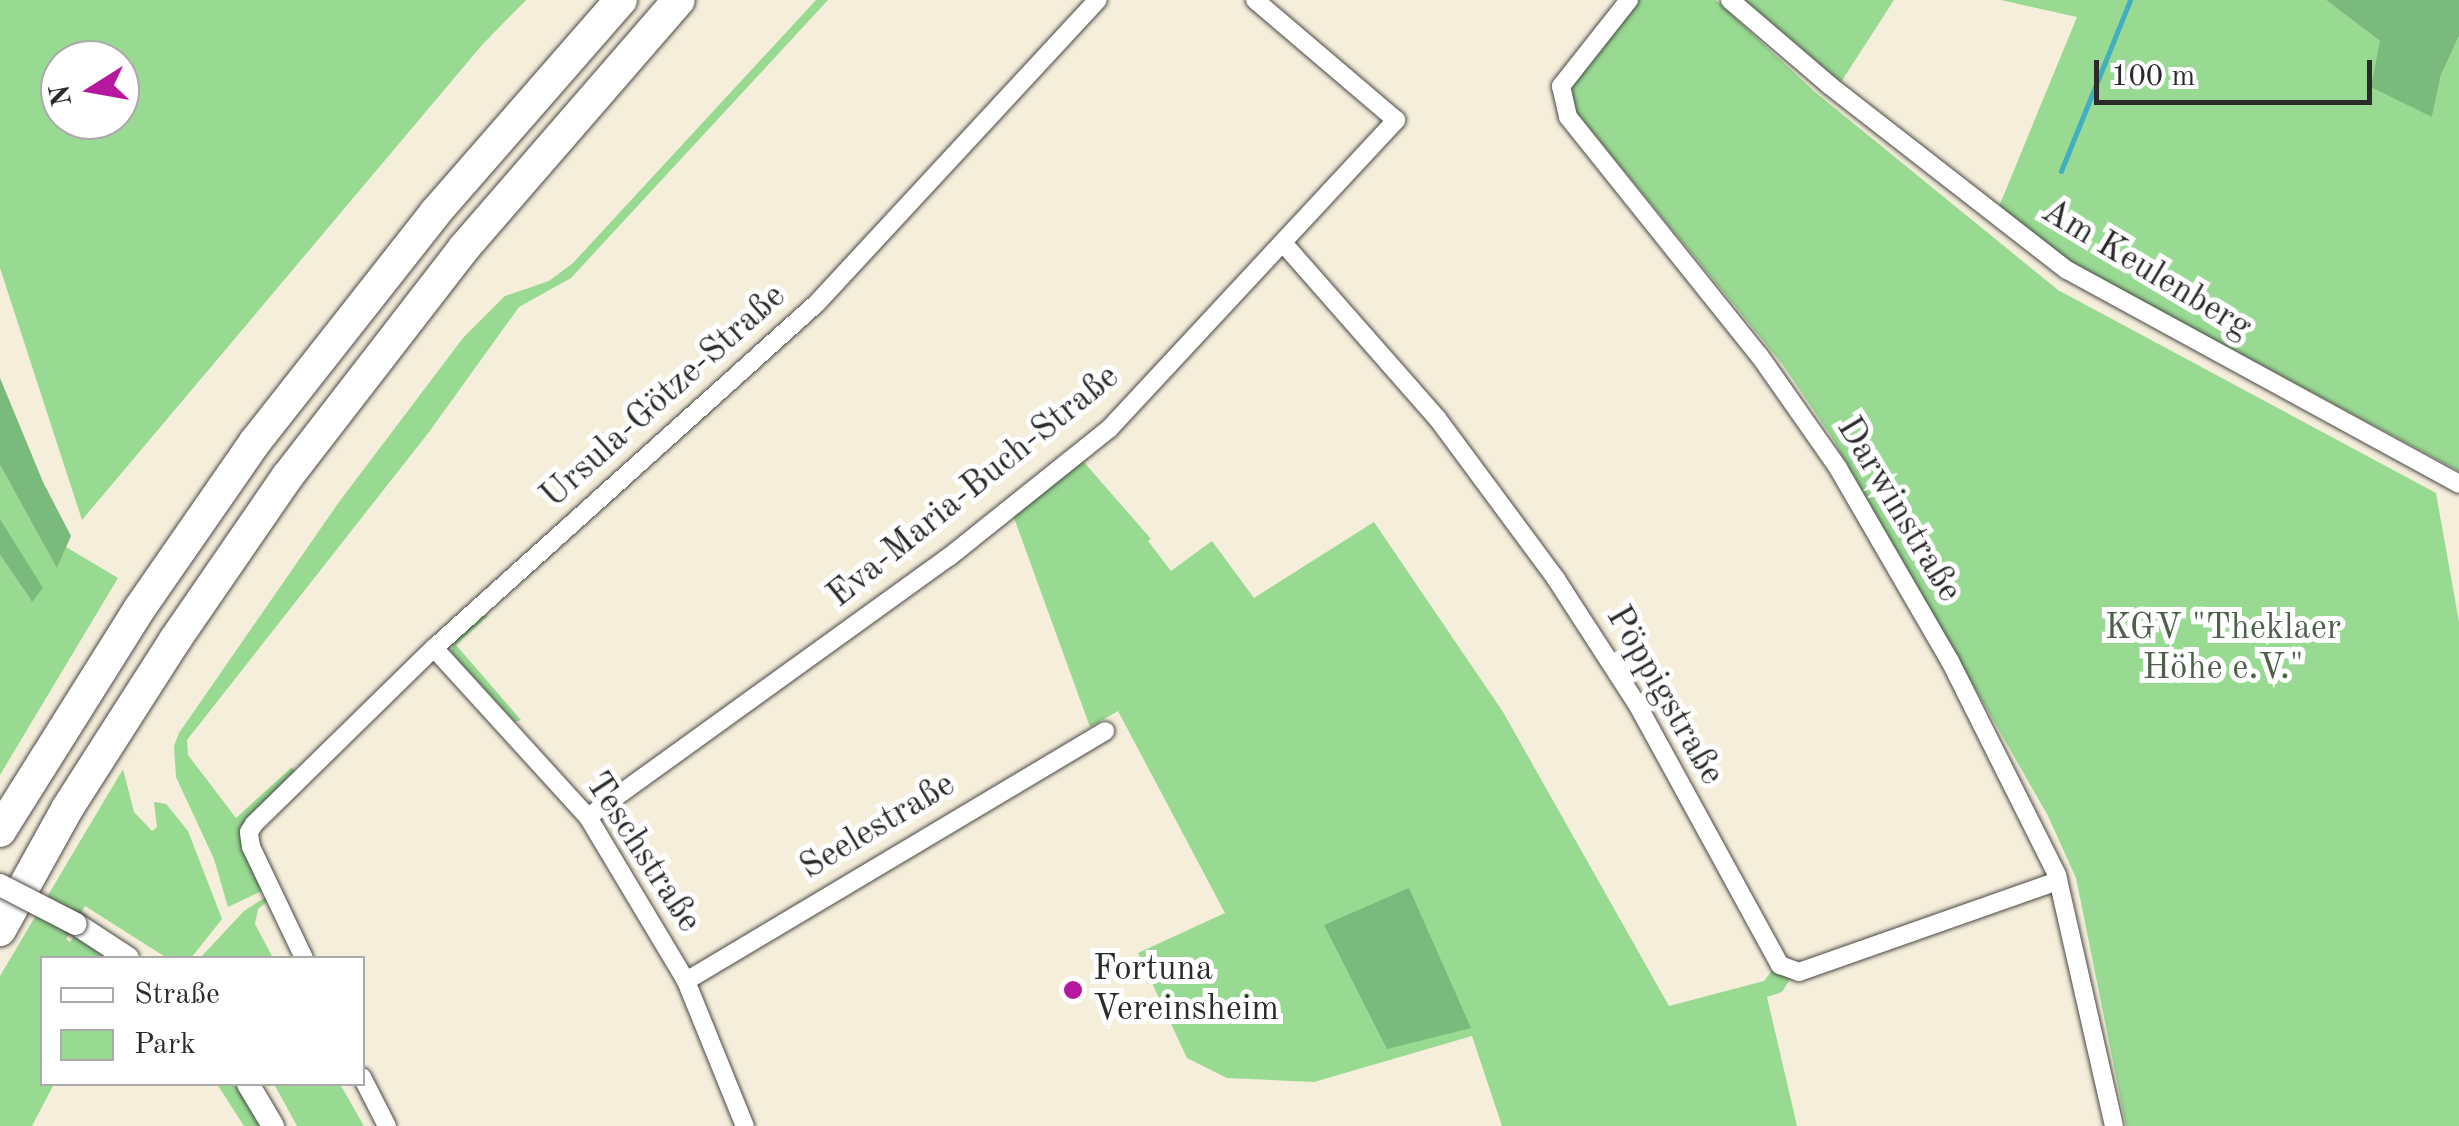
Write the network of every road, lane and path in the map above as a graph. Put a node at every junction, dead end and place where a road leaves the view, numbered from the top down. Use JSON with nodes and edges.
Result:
{"nodes":[{"id":1,"x":621,"y":0,"type":"edge"},
{"id":2,"x":679,"y":0,"type":"edge"},
{"id":3,"x":1098,"y":0,"type":"edge"},
{"id":4,"x":1254,"y":0,"type":"edge"},
{"id":5,"x":1629,"y":0,"type":"edge"},
{"id":6,"x":1730,"y":0,"type":"edge"},
{"id":7,"x":1284,"y":244,"type":"junction"},
{"id":8,"x":2459,"y":484,"type":"edge"},
{"id":9,"x":434,"y":648,"type":"junction"},
{"id":10,"x":1105,"y":731,"type":"dead end"},
{"id":11,"x":588,"y":817,"type":"junction"},
{"id":12,"x":0,"y":831,"type":"edge"},
{"id":13,"x":2058,"y":881,"type":"junction"},
{"id":14,"x":0,"y":885,"type":"edge"},
{"id":15,"x":0,"y":930,"type":"edge"},
{"id":16,"x":125,"y":956,"type":"edge"},
{"id":17,"x":303,"y":956,"type":"edge"},
{"id":18,"x":686,"y":982,"type":"junction"},
{"id":19,"x":365,"y":1084,"type":"edge"},
{"id":20,"x":249,"y":1086,"type":"edge"},
{"id":21,"x":273,"y":1126,"type":"edge"},
{"id":22,"x":386,"y":1126,"type":"edge"},
{"id":23,"x":745,"y":1126,"type":"edge"},
{"id":24,"x":2114,"y":1126,"type":"edge"}],
"edges":[{"from":1,"to":12,"type":"highway"},
{"from":2,"to":15,"type":"highway"},
{"from":3,"to":9,"type":"street","name":"Ursula-Götze-Straße"},
{"from":4,"to":7,"type":"street","name":"Eva-Maria-Buch-Straße"},
{"from":5,"to":13,"type":"street","name":"Darwinstraße"},
{"from":6,"to":8,"type":"street","name":"Am Keulenberg"},
{"from":7,"to":11,"type":"street","name":"Eva-Maria-Buch-Straße"},
{"from":7,"to":13,"type":"street","name":"Pöppigstraße"},
{"from":9,"to":11,"type":"street","name":"Teschstraße"},
{"from":9,"to":17,"type":"street","name":"Ursula-Götze-Straße"},
{"from":10,"to":18,"type":"street","name":"Seelestraße"},
{"from":11,"to":18,"type":"street","name":"Teschstraße"},
{"from":13,"to":24,"type":"street","name":"Darwinstraße"},
{"from":14,"to":16,"type":"street","bridge":true},
{"from":18,"to":23,"type":"street","name":"Teschstraße"},
{"from":19,"to":22,"type":"street"},
{"from":20,"to":21,"type":"street"}]}
